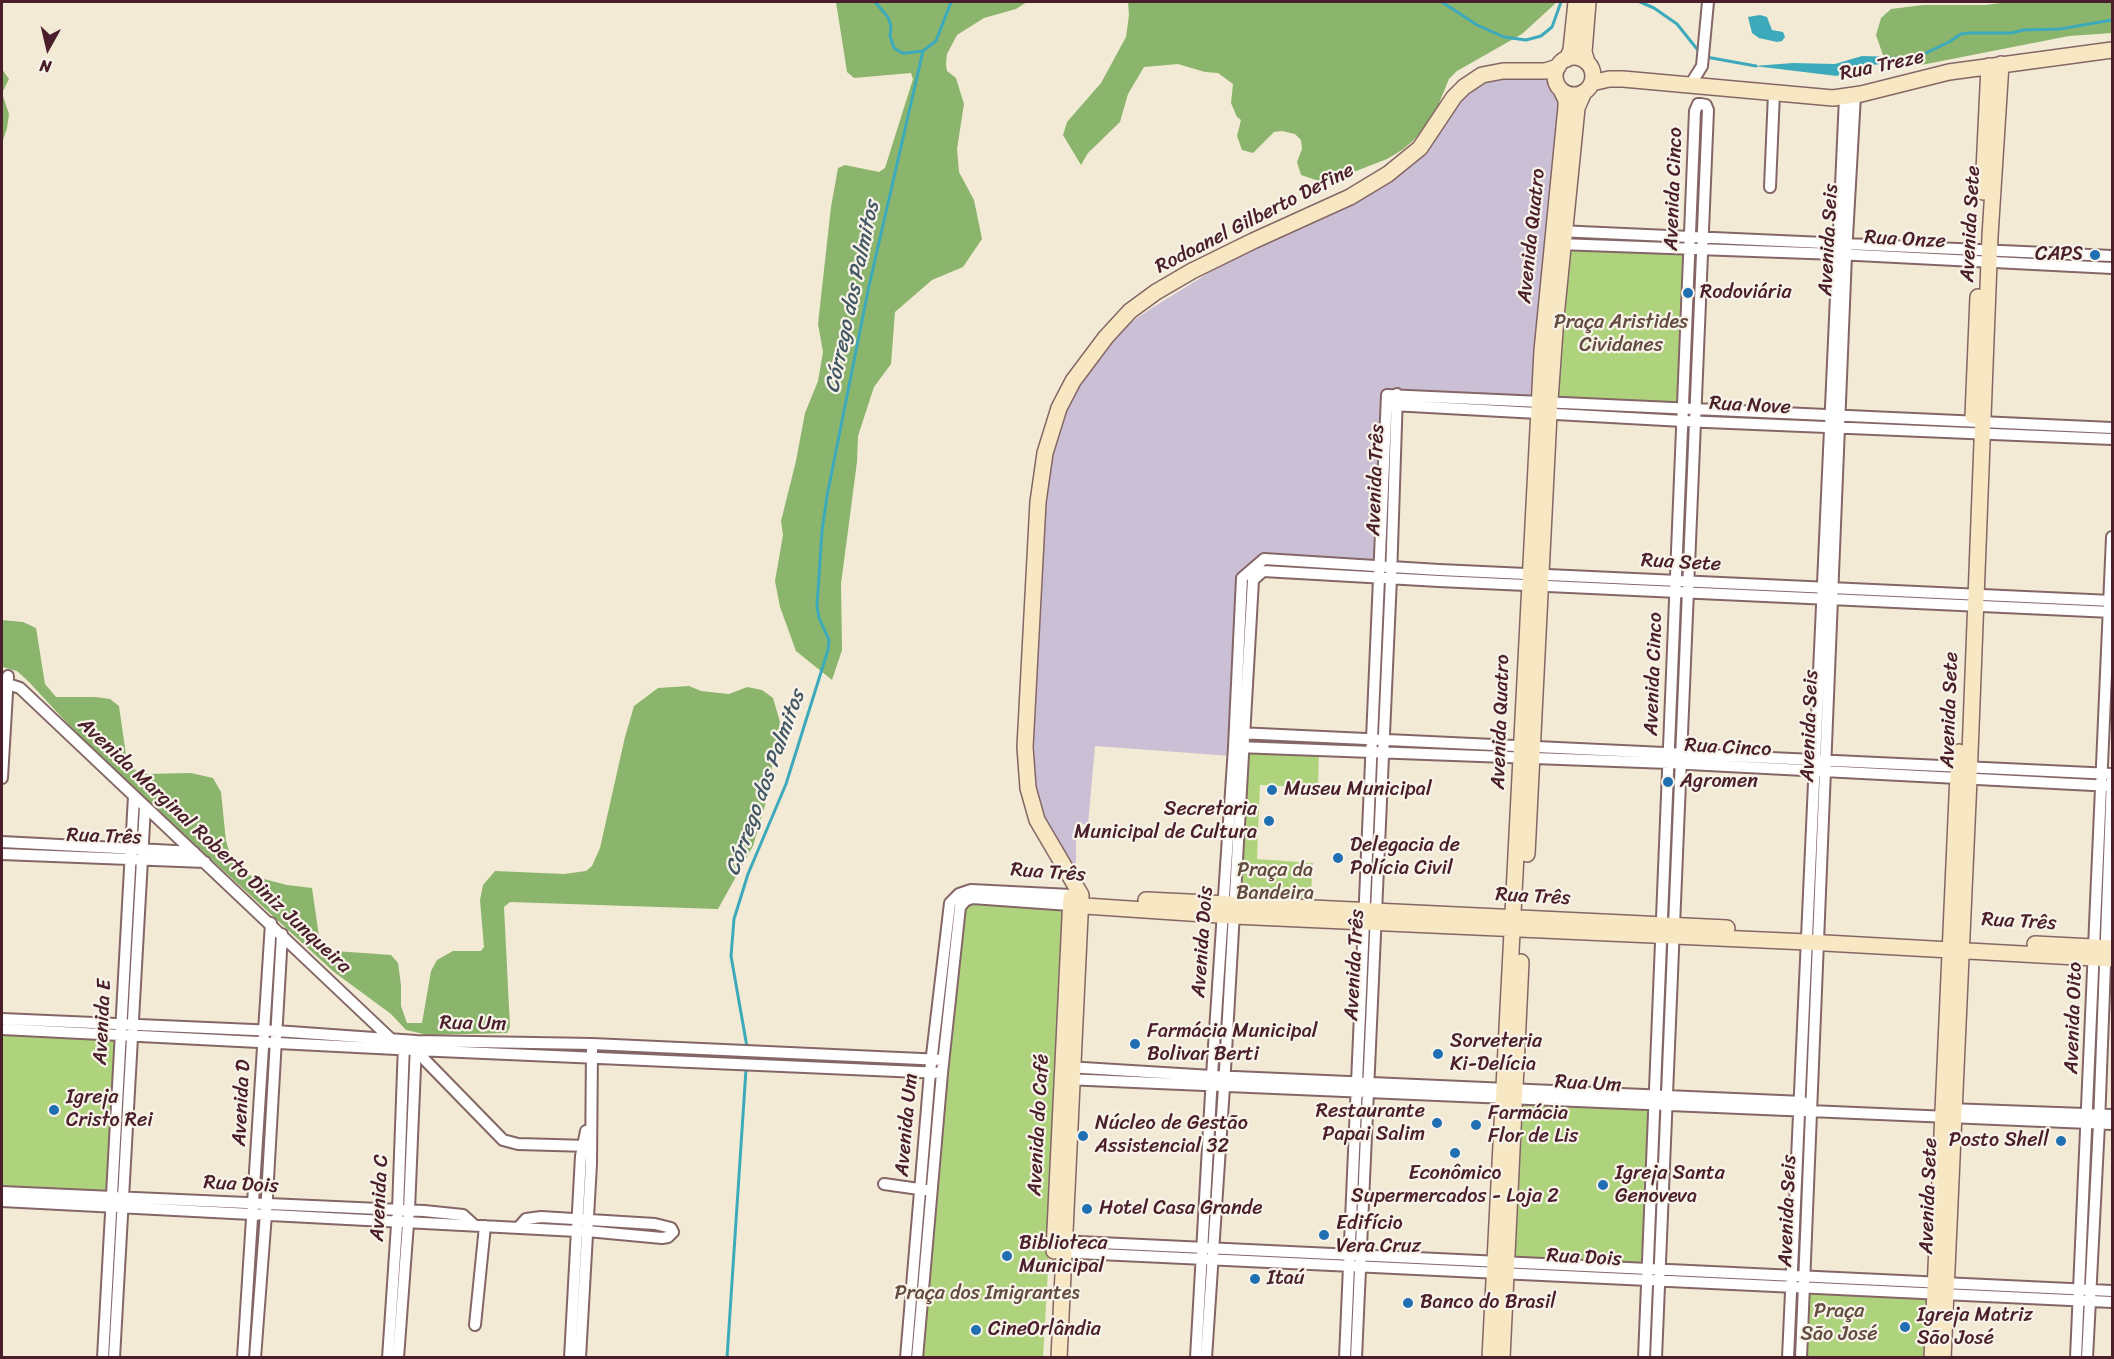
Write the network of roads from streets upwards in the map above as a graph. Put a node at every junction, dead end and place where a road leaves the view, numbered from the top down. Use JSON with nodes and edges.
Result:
{"nodes":[{"id":1,"x":1576,"y":2,"type":"edge"},
{"id":2,"x":1588,"y":2,"type":"edge"},
{"id":3,"x":1708,"y":2,"type":"edge"},
{"id":4,"x":1580,"y":31,"type":"junction"},
{"id":5,"x":2112,"y":50,"type":"edge"},
{"id":6,"x":1562,"y":63,"type":"junction"},
{"id":7,"x":1589,"y":64,"type":"junction"},
{"id":8,"x":1995,"y":65,"type":"junction"},
{"id":9,"x":1527,"y":72,"type":"junction"},
{"id":10,"x":1623,"y":79,"type":"junction"},
{"id":11,"x":1690,"y":86,"type":"junction"},
{"id":12,"x":1559,"y":87,"type":"junction"},
{"id":13,"x":1588,"y":88,"type":"junction"},
{"id":14,"x":1774,"y":93,"type":"junction"},
{"id":15,"x":1850,"y":96,"type":"junction"},
{"id":16,"x":1565,"y":170,"type":"junction"},
{"id":17,"x":1770,"y":187,"type":"dead end"},
{"id":18,"x":1691,"y":237,"type":"junction"},
{"id":19,"x":1559,"y":238,"type":"junction"},
{"id":20,"x":1703,"y":238,"type":"junction"},
{"id":21,"x":1690,"y":249,"type":"junction"},
{"id":22,"x":1842,"y":249,"type":"junction"},
{"id":23,"x":1703,"y":250,"type":"junction"},
{"id":24,"x":1985,"y":256,"type":"junction"},
{"id":25,"x":2112,"y":256,"type":"edge"},
{"id":26,"x":2112,"y":268,"type":"edge"},
{"id":27,"x":1392,"y":400,"type":"junction"},
{"id":28,"x":1544,"y":408,"type":"junction"},
{"id":29,"x":1683,"y":415,"type":"junction"},
{"id":30,"x":1695,"y":416,"type":"junction"},
{"id":31,"x":1835,"y":421,"type":"junction"},
{"id":32,"x":1978,"y":428,"type":"junction"},
{"id":33,"x":2112,"y":428,"type":"edge"},
{"id":34,"x":2112,"y":440,"type":"edge"},
{"id":35,"x":1678,"y":519,"type":"junction"},
{"id":36,"x":1690,"y":520,"type":"junction"},
{"id":37,"x":2112,"y":537,"type":"edge"},
{"id":38,"x":1379,"y":572,"type":"junction"},
{"id":39,"x":1391,"y":572,"type":"junction"},
{"id":40,"x":1255,"y":573,"type":"joint"},
{"id":41,"x":1535,"y":580,"type":"junction"},
{"id":42,"x":1676,"y":586,"type":"junction"},
{"id":43,"x":1688,"y":586,"type":"junction"},
{"id":44,"x":1827,"y":593,"type":"junction"},
{"id":45,"x":1971,"y":600,"type":"junction"},
{"id":46,"x":2111,"y":606,"type":"edge"},
{"id":47,"x":5,"y":678,"type":"edge"},
{"id":48,"x":1240,"y":733,"type":"junction"},
{"id":49,"x":1371,"y":739,"type":"junction"},
{"id":50,"x":1383,"y":739,"type":"junction"},
{"id":51,"x":1239,"y":747,"type":"junction"},
{"id":52,"x":1370,"y":752,"type":"junction"},
{"id":53,"x":1383,"y":752,"type":"junction"},
{"id":54,"x":1527,"y":752,"type":"junction"},
{"id":55,"x":1669,"y":758,"type":"junction"},
{"id":56,"x":1681,"y":759,"type":"junction"},
{"id":57,"x":1820,"y":765,"type":"junction"},
{"id":58,"x":2015,"y":769,"type":"junction"},
{"id":59,"x":1964,"y":773,"type":"junction"},
{"id":60,"x":2109,"y":773,"type":"edge"},
{"id":61,"x":2,"y":778,"type":"edge"},
{"id":62,"x":2014,"y":782,"type":"junction"},
{"id":63,"x":2108,"y":786,"type":"edge"},
{"id":64,"x":134,"y":796,"type":"junction"},
{"id":65,"x":145,"y":806,"type":"junction"},
{"id":66,"x":2,"y":842,"type":"edge"},
{"id":67,"x":194,"y":852,"type":"junction"},
{"id":68,"x":2,"y":854,"type":"edge"},
{"id":69,"x":136,"y":854,"type":"junction"},
{"id":70,"x":205,"y":862,"type":"junction"},
{"id":71,"x":958,"y":900,"type":"junction"},
{"id":72,"x":1076,"y":900,"type":"junction"},
{"id":73,"x":1229,"y":910,"type":"junction"},
{"id":74,"x":1370,"y":916,"type":"junction"},
{"id":75,"x":270,"y":923,"type":"junction"},
{"id":76,"x":1518,"y":923,"type":"junction"},
{"id":77,"x":1668,"y":930,"type":"junction"},
{"id":78,"x":282,"y":934,"type":"junction"},
{"id":79,"x":1813,"y":938,"type":"junction"},
{"id":80,"x":1956,"y":945,"type":"junction"},
{"id":81,"x":2104,"y":953,"type":"edge"},
{"id":82,"x":2,"y":1019,"type":"edge"},
{"id":83,"x":2,"y":1029,"type":"edge"},
{"id":84,"x":126,"y":1029,"type":"junction"},
{"id":85,"x":263,"y":1036,"type":"junction"},
{"id":86,"x":275,"y":1037,"type":"junction"},
{"id":87,"x":592,"y":1044,"type":"junction"},
{"id":88,"x":408,"y":1045,"type":"junction"},
{"id":89,"x":591,"y":1056,"type":"junction"},
{"id":90,"x":932,"y":1059,"type":"junction"},
{"id":91,"x":943,"y":1060,"type":"junction"},
{"id":92,"x":930,"y":1072,"type":"junction"},
{"id":93,"x":942,"y":1072,"type":"junction"},
{"id":94,"x":1068,"y":1073,"type":"junction"},
{"id":95,"x":1212,"y":1081,"type":"junction"},
{"id":96,"x":1224,"y":1082,"type":"junction"},
{"id":97,"x":1356,"y":1086,"type":"junction"},
{"id":98,"x":1368,"y":1087,"type":"junction"},
{"id":99,"x":1509,"y":1093,"type":"junction"},
{"id":100,"x":1655,"y":1101,"type":"junction"},
{"id":101,"x":1667,"y":1101,"type":"junction"},
{"id":102,"x":1799,"y":1106,"type":"junction"},
{"id":103,"x":1811,"y":1106,"type":"junction"},
{"id":104,"x":1948,"y":1113,"type":"junction"},
{"id":105,"x":2112,"y":1115,"type":"edge"},
{"id":106,"x":2094,"y":1119,"type":"junction"},
{"id":107,"x":2112,"y":1124,"type":"edge"},
{"id":108,"x":587,"y":1146,"type":"junction"},
{"id":109,"x":884,"y":1184,"type":"dead end"},
{"id":110,"x":920,"y":1189,"type":"junction"},
{"id":111,"x":933,"y":1190,"type":"junction"},
{"id":112,"x":2,"y":1192,"type":"edge"},
{"id":113,"x":2,"y":1201,"type":"edge"},
{"id":114,"x":117,"y":1202,"type":"junction"},
{"id":115,"x":254,"y":1209,"type":"junction"},
{"id":116,"x":266,"y":1209,"type":"junction"},
{"id":117,"x":403,"y":1216,"type":"junction"},
{"id":118,"x":582,"y":1225,"type":"junction"},
{"id":119,"x":480,"y":1226,"type":"junction"},
{"id":120,"x":1059,"y":1247,"type":"junction"},
{"id":121,"x":1207,"y":1255,"type":"junction"},
{"id":122,"x":1348,"y":1260,"type":"junction"},
{"id":123,"x":1361,"y":1261,"type":"junction"},
{"id":124,"x":1501,"y":1267,"type":"junction"},
{"id":125,"x":1653,"y":1274,"type":"junction"},
{"id":126,"x":1792,"y":1281,"type":"junction"},
{"id":127,"x":1804,"y":1281,"type":"junction"},
{"id":128,"x":1940,"y":1288,"type":"junction"},
{"id":129,"x":2112,"y":1291,"type":"edge"},
{"id":130,"x":2084,"y":1295,"type":"junction"},
{"id":131,"x":2112,"y":1302,"type":"edge"},
{"id":132,"x":475,"y":1325,"type":"dead end"},
{"id":133,"x":103,"y":1358,"type":"edge"},
{"id":134,"x":114,"y":1358,"type":"edge"},
{"id":135,"x":243,"y":1358,"type":"edge"},
{"id":136,"x":255,"y":1358,"type":"edge"},
{"id":137,"x":388,"y":1358,"type":"edge"},
{"id":138,"x":398,"y":1358,"type":"edge"},
{"id":139,"x":570,"y":1358,"type":"edge"},
{"id":140,"x":580,"y":1358,"type":"edge"},
{"id":141,"x":906,"y":1358,"type":"edge"},
{"id":142,"x":917,"y":1358,"type":"edge"},
{"id":143,"x":1049,"y":1358,"type":"edge"},
{"id":144,"x":1059,"y":1358,"type":"edge"},
{"id":145,"x":1196,"y":1358,"type":"edge"},
{"id":146,"x":1206,"y":1358,"type":"edge"},
{"id":147,"x":1345,"y":1358,"type":"edge"},
{"id":148,"x":1356,"y":1358,"type":"edge"},
{"id":149,"x":1490,"y":1358,"type":"edge"},
{"id":150,"x":1502,"y":1358,"type":"edge"},
{"id":151,"x":1644,"y":1358,"type":"edge"},
{"id":152,"x":1656,"y":1358,"type":"edge"},
{"id":153,"x":1788,"y":1358,"type":"edge"},
{"id":154,"x":1801,"y":1358,"type":"edge"},
{"id":155,"x":1932,"y":1358,"type":"edge"},
{"id":156,"x":1942,"y":1358,"type":"edge"},
{"id":157,"x":2076,"y":1358,"type":"edge"},
{"id":158,"x":2087,"y":1358,"type":"edge"}],
"edges":[{"from":1,"to":4,"type":"street"},
{"from":2,"to":4,"type":"street"},
{"from":3,"to":11,"type":"street"},
{"from":4,"to":6,"type":"street"},
{"from":4,"to":7,"type":"street"},
{"from":5,"to":8,"type":"street","name":"Rua Treze"},
{"from":6,"to":7,"type":"street"},
{"from":6,"to":9,"type":"street","name":"Rodoanel Gilberto Define"},
{"from":6,"to":12,"type":"street"},
{"from":7,"to":10,"type":"street","name":"Rua Treze"},
{"from":7,"to":13,"type":"street"},
{"from":8,"to":15,"type":"street","name":"Rua Treze"},
{"from":8,"to":24,"type":"street","name":"Avenida Sete"},
{"from":9,"to":12,"type":"street","name":"Rodoanel Gilberto Define"},
{"from":9,"to":72,"type":"street","name":"Rodoanel Gilberto Define"},
{"from":10,"to":11,"type":"street","name":"Rua Treze"},
{"from":10,"to":13,"type":"street","name":"Rua Treze"},
{"from":11,"to":14,"type":"street","name":"Rua Treze"},
{"from":12,"to":13,"type":"street"},
{"from":12,"to":16,"type":"street","name":"Avenida Quatro"},
{"from":13,"to":16,"type":"street","name":"Avenida Quatro"},
{"from":14,"to":15,"type":"street","name":"Rua Treze"},
{"from":14,"to":17,"type":"street"},
{"from":15,"to":22,"type":"street","name":"Avenida Seis"},
{"from":16,"to":19,"type":"street","name":"Avenida Quatro"},
{"from":18,"to":19,"type":"street","name":"Rua Onze"},
{"from":18,"to":20,"type":"street","name":"Rua Onze"},
{"from":18,"to":20,"type":"street","name":"Avenida Cinco"},
{"from":18,"to":21,"type":"street","name":"Avenida Cinco"},
{"from":19,"to":21,"type":"street","name":"Rua Onze"},
{"from":19,"to":28,"type":"street","name":"Avenida Quatro"},
{"from":20,"to":22,"type":"street","name":"Rua Onze"},
{"from":20,"to":23,"type":"street","name":"Avenida Cinco"},
{"from":21,"to":23,"type":"street","name":"Rua Onze"},
{"from":21,"to":29,"type":"street","name":"Avenida Cinco"},
{"from":22,"to":23,"type":"street","name":"Rua Onze"},
{"from":22,"to":24,"type":"street","name":"Rua Onze"},
{"from":22,"to":31,"type":"street","name":"Avenida Seis"},
{"from":23,"to":30,"type":"street","name":"Avenida Cinco"},
{"from":24,"to":25,"type":"street","name":"Rua Onze"},
{"from":24,"to":26,"type":"street","name":"Rua Onze"},
{"from":24,"to":32,"type":"street","name":"Avenida Sete"},
{"from":27,"to":28,"type":"street","name":"Rua Nove"},
{"from":27,"to":38,"type":"street","name":"Avenida Três"},
{"from":27,"to":39,"type":"street","name":"Avenida Três"},
{"from":28,"to":29,"type":"street","name":"Rua Nove"},
{"from":28,"to":41,"type":"street","name":"Avenida Quatro"},
{"from":29,"to":30,"type":"street","name":"Rua Nove"},
{"from":29,"to":35,"type":"street","name":"Avenida Cinco"},
{"from":30,"to":31,"type":"street","name":"Rua Nove"},
{"from":30,"to":36,"type":"street","name":"Avenida Cinco"},
{"from":31,"to":32,"type":"street","name":"Rua Nove"},
{"from":31,"to":44,"type":"street","name":"Avenida Seis"},
{"from":32,"to":33,"type":"street","name":"Rua Nove"},
{"from":32,"to":34,"type":"street","name":"Rua Nove"},
{"from":32,"to":45,"type":"street","name":"Avenida Sete"},
{"from":35,"to":36,"type":"street"},
{"from":35,"to":42,"type":"street","name":"Avenida Cinco"},
{"from":36,"to":43,"type":"street","name":"Avenida Cinco"},
{"from":37,"to":46,"type":"street","name":"Avenida Oito"},
{"from":38,"to":39,"type":"street","name":"Rua Sete"},
{"from":38,"to":40,"type":"street","name":"Rua Sete"},
{"from":38,"to":49,"type":"street","name":"Avenida Três"},
{"from":39,"to":41,"type":"street","name":"Rua Sete"},
{"from":39,"to":50,"type":"street","name":"Avenida Três"},
{"from":40,"to":48,"type":"street","name":"Avenida Dois"},
{"from":41,"to":42,"type":"street","name":"Rua Sete"},
{"from":41,"to":54,"type":"street","name":"Avenida Quatro"},
{"from":42,"to":43,"type":"street","name":"Rua Sete"},
{"from":42,"to":55,"type":"street","name":"Avenida Cinco"},
{"from":43,"to":44,"type":"street","name":"Rua Sete"},
{"from":43,"to":56,"type":"street","name":"Avenida Cinco"},
{"from":44,"to":45,"type":"street","name":"Rua Sete"},
{"from":44,"to":57,"type":"street","name":"Avenida Seis"},
{"from":45,"to":46,"type":"street","name":"Rua Sete"},
{"from":45,"to":59,"type":"street","name":"Avenida Sete"},
{"from":46,"to":60,"type":"street","name":"Avenida Oito"},
{"from":47,"to":61,"type":"street"},
{"from":47,"to":64,"type":"street","name":"Avenida Marginal Roberto Diniz Junqueira"},
{"from":48,"to":49,"type":"street","name":"Rua Cinco"},
{"from":48,"to":51,"type":"street","name":"Avenida Dois"},
{"from":49,"to":50,"type":"street","name":"Rua Cinco"},
{"from":49,"to":52,"type":"street","name":"Avenida Três"},
{"from":50,"to":53,"type":"street","name":"Avenida Três"},
{"from":50,"to":54,"type":"street","name":"Rua Cinco"},
{"from":51,"to":52,"type":"street","name":"Rua Cinco"},
{"from":51,"to":73,"type":"street","name":"Avenida Dois"},
{"from":52,"to":53,"type":"street","name":"Rua Cinco"},
{"from":52,"to":74,"type":"street","name":"Avenida Três"},
{"from":53,"to":54,"type":"street","name":"Rua Cinco"},
{"from":53,"to":74,"type":"street","name":"Avenida Três"},
{"from":54,"to":55,"type":"street","name":"Rua Cinco"},
{"from":54,"to":76,"type":"street","name":"Avenida Quatro"},
{"from":55,"to":56,"type":"street","name":"Rua Cinco"},
{"from":55,"to":77,"type":"street","name":"Avenida Cinco"},
{"from":56,"to":57,"type":"street","name":"Rua Cinco"},
{"from":56,"to":77,"type":"street","name":"Avenida Cinco"},
{"from":57,"to":59,"type":"street","name":"Rua Cinco"},
{"from":57,"to":79,"type":"street","name":"Avenida Seis"},
{"from":58,"to":59,"type":"street","name":"Rua Cinco"},
{"from":58,"to":60,"type":"street","name":"Rua Cinco"},
{"from":58,"to":62,"type":"street"},
{"from":59,"to":62,"type":"street","name":"Rua Cinco"},
{"from":59,"to":80,"type":"street","name":"Avenida Sete"},
{"from":60,"to":63,"type":"street","name":"Avenida Oito"},
{"from":62,"to":63,"type":"street","name":"Rua Cinco"},
{"from":63,"to":81,"type":"street","name":"Avenida Oito"},
{"from":64,"to":65,"type":"street","name":"Avenida Marginal Roberto Diniz Junqueira"},
{"from":64,"to":69,"type":"street","name":"Avenida E"},
{"from":65,"to":67,"type":"street","name":"Avenida Marginal Roberto Diniz Junqueira"},
{"from":65,"to":69,"type":"street","name":"Avenida E"},
{"from":66,"to":69,"type":"street","name":"Rua Três"},
{"from":67,"to":69,"type":"street","name":"Rua Três"},
{"from":67,"to":70,"type":"street","name":"Avenida Marginal Roberto Diniz Junqueira"},
{"from":68,"to":69,"type":"street","name":"Rua Três"},
{"from":69,"to":70,"type":"street","name":"Rua Três"},
{"from":69,"to":84,"type":"street","name":"Avenida E"},
{"from":70,"to":75,"type":"street","name":"Avenida Marginal Roberto Diniz Junqueira"},
{"from":71,"to":72,"type":"street","name":"Rua Três"},
{"from":71,"to":90,"type":"street","name":"Avenida Um"},
{"from":71,"to":91,"type":"street","name":"Avenida Um"},
{"from":72,"to":73,"type":"street","name":"Rua Três"},
{"from":72,"to":94,"type":"street","name":"Avenida do Café"},
{"from":73,"to":74,"type":"street","name":"Rua Três"},
{"from":73,"to":95,"type":"street","name":"Avenida Dois"},
{"from":73,"to":96,"type":"street","name":"Avenida Dois"},
{"from":74,"to":76,"type":"street","name":"Rua Três"},
{"from":74,"to":97,"type":"street","name":"Avenida Três"},
{"from":74,"to":98,"type":"street","name":"Avenida Três"},
{"from":75,"to":78,"type":"street","name":"Avenida Marginal Roberto Diniz Junqueira"},
{"from":75,"to":85,"type":"street","name":"Avenida D"},
{"from":76,"to":77,"type":"street","name":"Rua Três"},
{"from":76,"to":99,"type":"street","name":"Avenida Quatro"},
{"from":77,"to":79,"type":"street","name":"Rua Três"},
{"from":77,"to":100,"type":"street","name":"Avenida Cinco"},
{"from":77,"to":101,"type":"street","name":"Avenida Cinco"},
{"from":78,"to":86,"type":"street","name":"Avenida D"},
{"from":78,"to":88,"type":"street","name":"Avenida Marginal Roberto Diniz Junqueira"},
{"from":79,"to":80,"type":"street","name":"Rua Três"},
{"from":79,"to":102,"type":"street","name":"Avenida Seis"},
{"from":79,"to":103,"type":"street","name":"Avenida Seis"},
{"from":80,"to":81,"type":"street","name":"Rua Três"},
{"from":80,"to":104,"type":"street","name":"Avenida Sete"},
{"from":81,"to":106,"type":"street","name":"Avenida Oito"},
{"from":82,"to":84,"type":"street","name":"Rua Um"},
{"from":83,"to":84,"type":"street","name":"Rua Um"},
{"from":84,"to":85,"type":"street","name":"Rua Um"},
{"from":84,"to":114,"type":"street","name":"Avenida E"},
{"from":85,"to":86,"type":"street","name":"Rua Um"},
{"from":85,"to":115,"type":"street","name":"Avenida D"},
{"from":86,"to":88,"type":"street","name":"Rua Um"},
{"from":86,"to":116,"type":"street","name":"Avenida D"},
{"from":87,"to":88,"type":"street","name":"Rua Um"},
{"from":87,"to":89,"type":"street"},
{"from":87,"to":90,"type":"street","name":"Rua Um"},
{"from":88,"to":89,"type":"street","name":"Rua Um"},
{"from":88,"to":108,"type":"street","name":"Avenida Marginal Roberto Diniz Junqueira"},
{"from":88,"to":117,"type":"street","name":"Avenida C"},
{"from":89,"to":92,"type":"street","name":"Rua Um"},
{"from":89,"to":108,"type":"street"},
{"from":90,"to":91,"type":"street","name":"Rua Um"},
{"from":90,"to":92,"type":"street","name":"Avenida Um"},
{"from":91,"to":93,"type":"street","name":"Avenida Um"},
{"from":92,"to":93,"type":"street","name":"Rua Um"},
{"from":92,"to":110,"type":"street","name":"Avenida Um"},
{"from":93,"to":111,"type":"street","name":"Avenida Um"},
{"from":94,"to":95,"type":"street","name":"Rua Um"},
{"from":94,"to":120,"type":"street","name":"Avenida do Café"},
{"from":95,"to":96,"type":"street","name":"Rua Um"},
{"from":95,"to":121,"type":"street","name":"Avenida Dois"},
{"from":96,"to":97,"type":"street","name":"Rua Um"},
{"from":96,"to":121,"type":"street","name":"Avenida Dois"},
{"from":97,"to":98,"type":"street","name":"Rua Um"},
{"from":97,"to":122,"type":"street","name":"Avenida Três"},
{"from":98,"to":99,"type":"street","name":"Rua Um"},
{"from":98,"to":123,"type":"street","name":"Avenida Três"},
{"from":99,"to":100,"type":"street","name":"Rua Um"},
{"from":99,"to":124,"type":"street","name":"Avenida Quatro"},
{"from":100,"to":101,"type":"street","name":"Rua Um"},
{"from":100,"to":125,"type":"street","name":"Avenida Cinco"},
{"from":101,"to":102,"type":"street","name":"Rua Um"},
{"from":101,"to":125,"type":"street","name":"Avenida Cinco"},
{"from":102,"to":103,"type":"street","name":"Rua Um"},
{"from":102,"to":126,"type":"street","name":"Avenida Seis"},
{"from":103,"to":104,"type":"street","name":"Rua Um"},
{"from":103,"to":127,"type":"street","name":"Avenida Seis"},
{"from":104,"to":106,"type":"street","name":"Rua Um"},
{"from":104,"to":128,"type":"street","name":"Avenida Sete"},
{"from":105,"to":106,"type":"street","name":"Rua Um"},
{"from":106,"to":107,"type":"street","name":"Rua Um"},
{"from":106,"to":130,"type":"street","name":"Avenida Oito"},
{"from":108,"to":118,"type":"street"},
{"from":109,"to":110,"type":"street"},
{"from":110,"to":111,"type":"street"},
{"from":110,"to":141,"type":"street","name":"Avenida Um"},
{"from":111,"to":142,"type":"street","name":"Avenida Um"},
{"from":112,"to":114,"type":"street","name":"Rua Dois"},
{"from":113,"to":114,"type":"street","name":"Rua Dois"},
{"from":114,"to":115,"type":"street","name":"Rua Dois"},
{"from":114,"to":133,"type":"street","name":"Avenida E"},
{"from":114,"to":134,"type":"street","name":"Avenida E"},
{"from":115,"to":116,"type":"street","name":"Rua Dois"},
{"from":115,"to":135,"type":"street","name":"Avenida D"},
{"from":116,"to":117,"type":"street","name":"Rua Dois"},
{"from":116,"to":136,"type":"street","name":"Avenida D"},
{"from":117,"to":119,"type":"street","name":"Rua Dois"},
{"from":117,"to":137,"type":"street","name":"Avenida C"},
{"from":117,"to":138,"type":"street","name":"Avenida C"},
{"from":118,"to":118,"type":"street","name":"Rua Dois"},
{"from":118,"to":119,"type":"street","name":"Rua Dois"},
{"from":118,"to":139,"type":"street"},
{"from":118,"to":140,"type":"street"},
{"from":119,"to":132,"type":"street"},
{"from":120,"to":121,"type":"street","name":"Rua Dois"},
{"from":120,"to":143,"type":"street","name":"Avenida do Café"},
{"from":120,"to":144,"type":"street","name":"Avenida do Café"},
{"from":121,"to":122,"type":"street","name":"Rua Dois"},
{"from":121,"to":145,"type":"street","name":"Avenida Dois"},
{"from":121,"to":146,"type":"street","name":"Avenida Dois"},
{"from":122,"to":123,"type":"street","name":"Rua Dois"},
{"from":122,"to":147,"type":"street","name":"Avenida Três"},
{"from":123,"to":124,"type":"street","name":"Rua Dois"},
{"from":123,"to":148,"type":"street","name":"Avenida Três"},
{"from":124,"to":125,"type":"street","name":"Rua Dois"},
{"from":124,"to":149,"type":"street","name":"Avenida Quatro"},
{"from":124,"to":150,"type":"street","name":"Avenida Quatro"},
{"from":125,"to":126,"type":"street","name":"Rua Dois"},
{"from":125,"to":151,"type":"street","name":"Avenida Cinco"},
{"from":125,"to":152,"type":"street","name":"Avenida Cinco"},
{"from":126,"to":127,"type":"street","name":"Rua Dois"},
{"from":126,"to":153,"type":"street","name":"Avenida Seis"},
{"from":127,"to":128,"type":"street","name":"Rua Dois"},
{"from":127,"to":154,"type":"street","name":"Avenida Seis"},
{"from":128,"to":130,"type":"street","name":"Rua Dois"},
{"from":128,"to":155,"type":"street","name":"Avenida Sete"},
{"from":128,"to":156,"type":"street","name":"Avenida Sete"},
{"from":129,"to":130,"type":"street","name":"Rua Dois"},
{"from":130,"to":131,"type":"street","name":"Rua Dois"},
{"from":130,"to":157,"type":"street","name":"Avenida Oito"},
{"from":130,"to":158,"type":"street","name":"Avenida Oito"}]}
